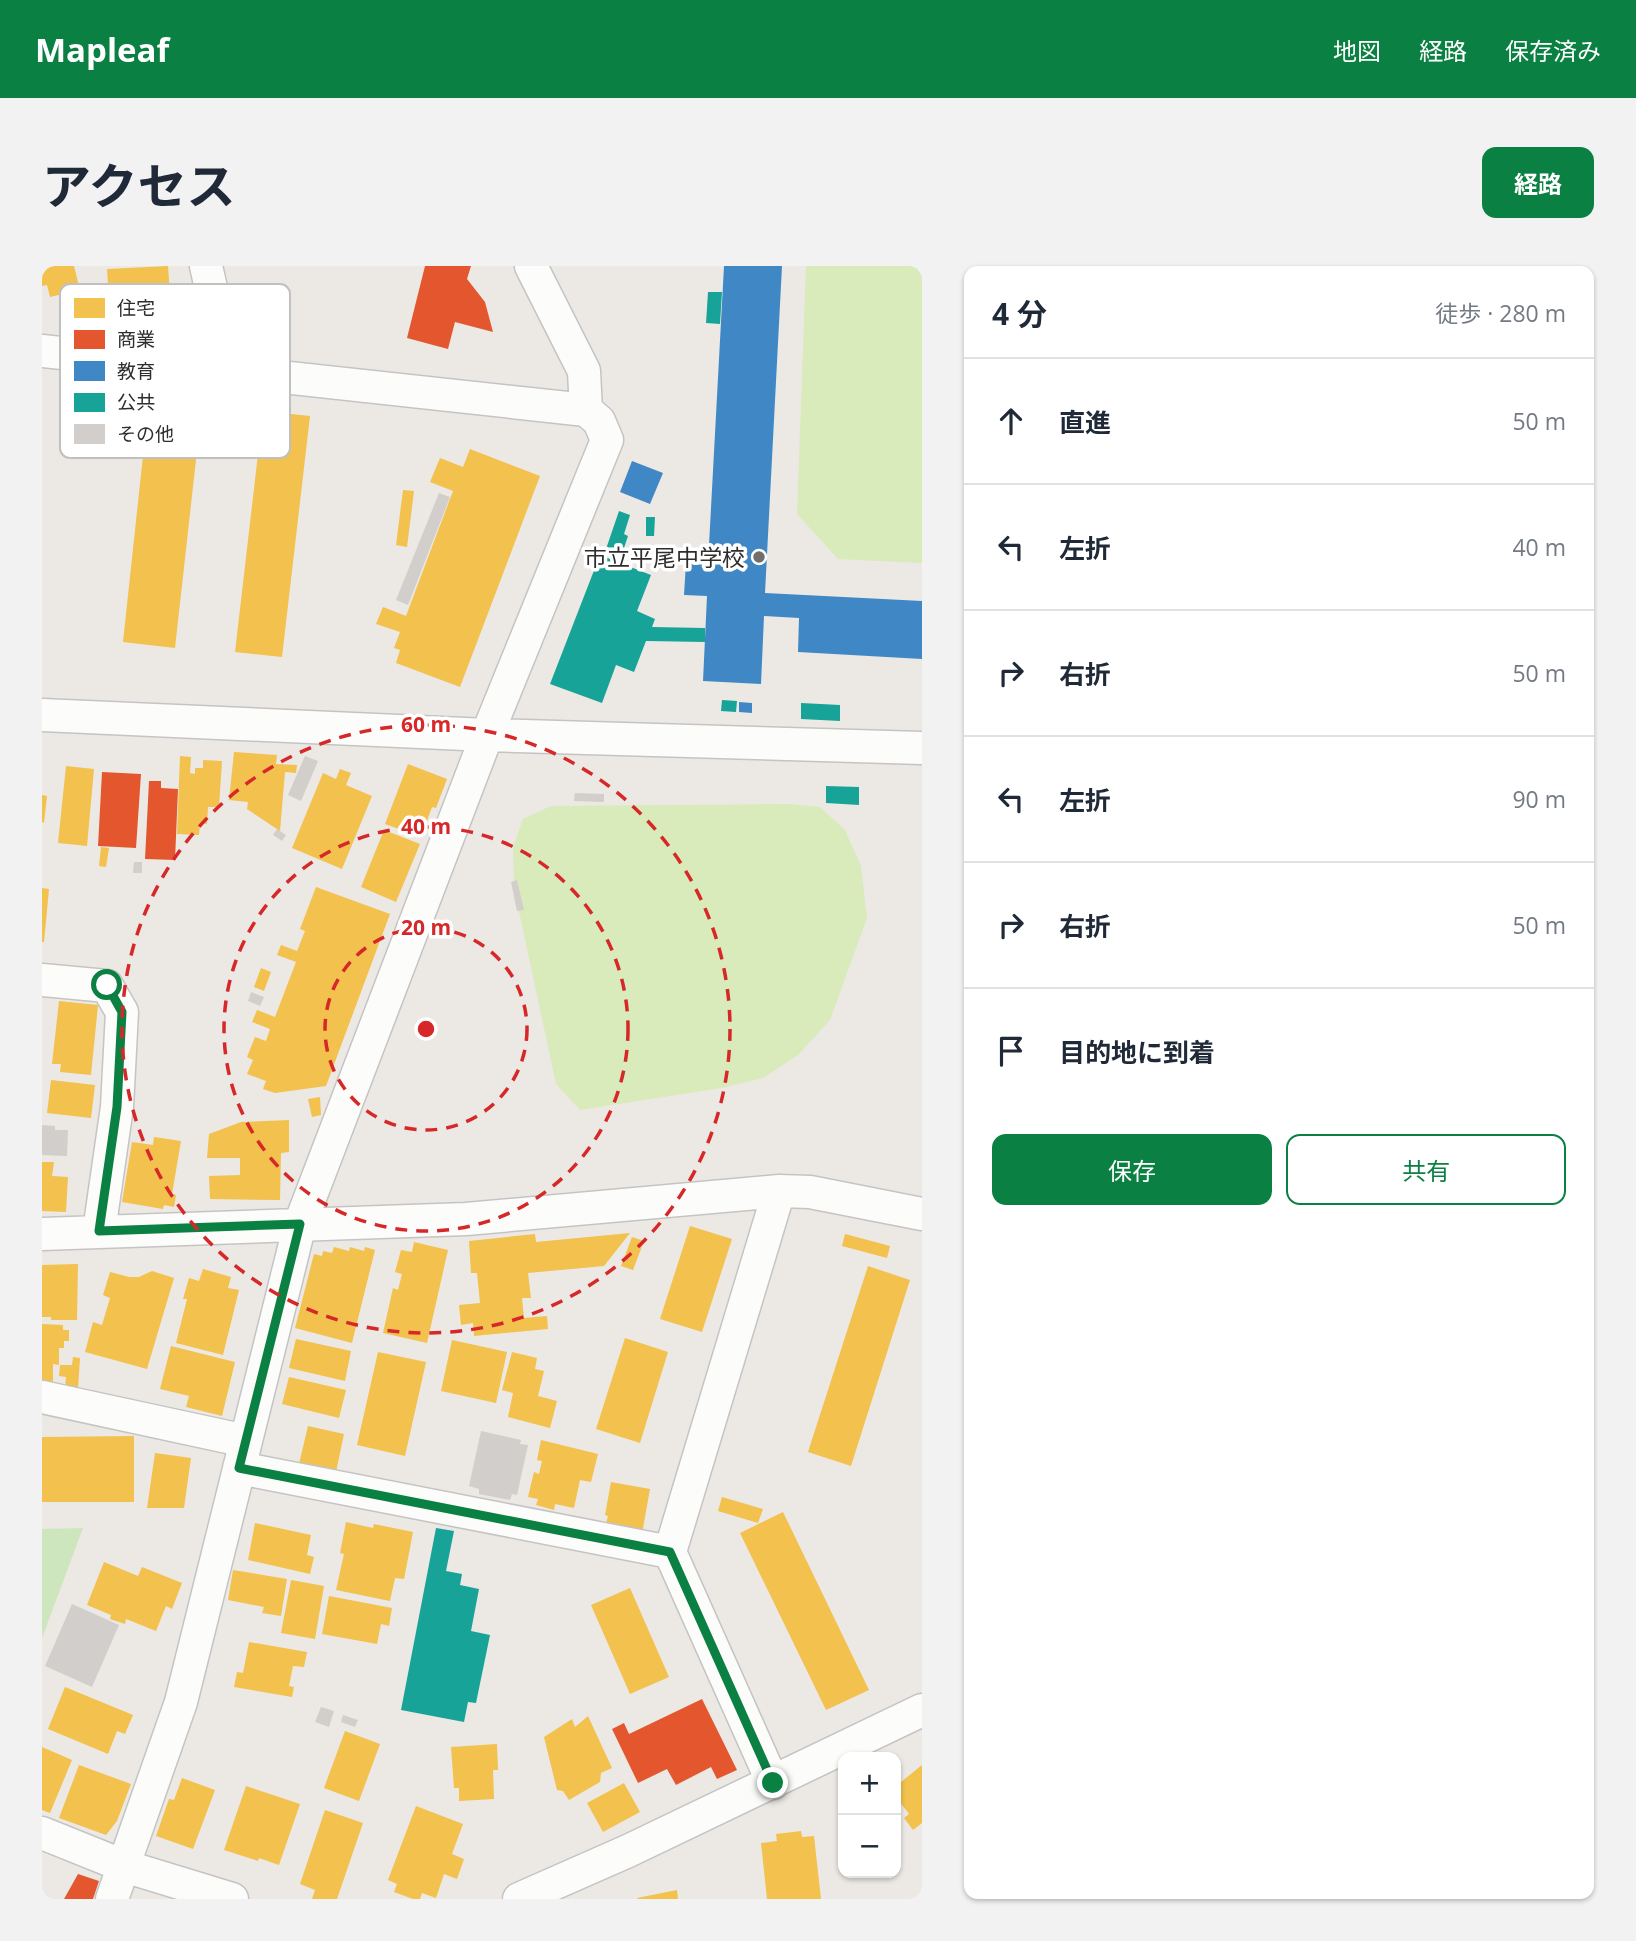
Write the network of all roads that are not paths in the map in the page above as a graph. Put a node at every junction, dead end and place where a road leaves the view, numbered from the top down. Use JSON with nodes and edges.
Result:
{"nodes":[{"id":1,"x":205,"y":266,"type":"edge"},
{"id":2,"x":531,"y":266,"type":"edge"},
{"id":3,"x":209,"y":284,"type":"edge"},
{"id":4,"x":42,"y":351,"type":"edge"},
{"id":5,"x":60,"y":353,"type":"edge"},
{"id":6,"x":290,"y":378,"type":"edge"},
{"id":7,"x":586,"y":410,"type":"junction"},
{"id":8,"x":42,"y":715,"type":"edge"},
{"id":9,"x":487,"y":736,"type":"junction"},
{"id":10,"x":922,"y":748,"type":"edge"},
{"id":11,"x":42,"y":980,"type":"edge"},
{"id":12,"x":779,"y":1192,"type":"junction"},
{"id":13,"x":922,"y":1214,"type":"edge"},
{"id":14,"x":300,"y":1224,"type":"junction"},
{"id":15,"x":99,"y":1231,"type":"junction"},
{"id":16,"x":42,"y":1234,"type":"edge"},
{"id":17,"x":42,"y":1397,"type":"edge"},
{"id":18,"x":242,"y":1454,"type":"junction"},
{"id":19,"x":670,"y":1552,"type":"junction"},
{"id":20,"x":922,"y":1710,"type":"edge"},
{"id":21,"x":773,"y":1783,"type":"junction"},
{"id":22,"x":42,"y":1833,"type":"edge"},
{"id":23,"x":124,"y":1866,"type":"junction"},
{"id":24,"x":112,"y":1899,"type":"edge"},
{"id":25,"x":232,"y":1899,"type":"edge"},
{"id":26,"x":519,"y":1899,"type":"edge"}],
"edges":[{"from":1,"to":3,"type":"street"},
{"from":2,"to":7,"type":"street"},
{"from":4,"to":5,"type":"street"},
{"from":6,"to":7,"type":"street"},
{"from":7,"to":9,"type":"street"},
{"from":8,"to":9,"type":"street"},
{"from":9,"to":10,"type":"street"},
{"from":9,"to":14,"type":"street"},
{"from":11,"to":15,"type":"street"},
{"from":12,"to":13,"type":"street"},
{"from":12,"to":14,"type":"street"},
{"from":12,"to":19,"type":"street"},
{"from":14,"to":15,"type":"street"},
{"from":14,"to":18,"type":"street"},
{"from":15,"to":16,"type":"street"},
{"from":17,"to":18,"type":"street"},
{"from":18,"to":19,"type":"street"},
{"from":18,"to":23,"type":"street"},
{"from":19,"to":21,"type":"street"},
{"from":20,"to":21,"type":"street"},
{"from":21,"to":26,"type":"street"},
{"from":22,"to":23,"type":"street"},
{"from":23,"to":24,"type":"street"},
{"from":23,"to":25,"type":"street"}]}
